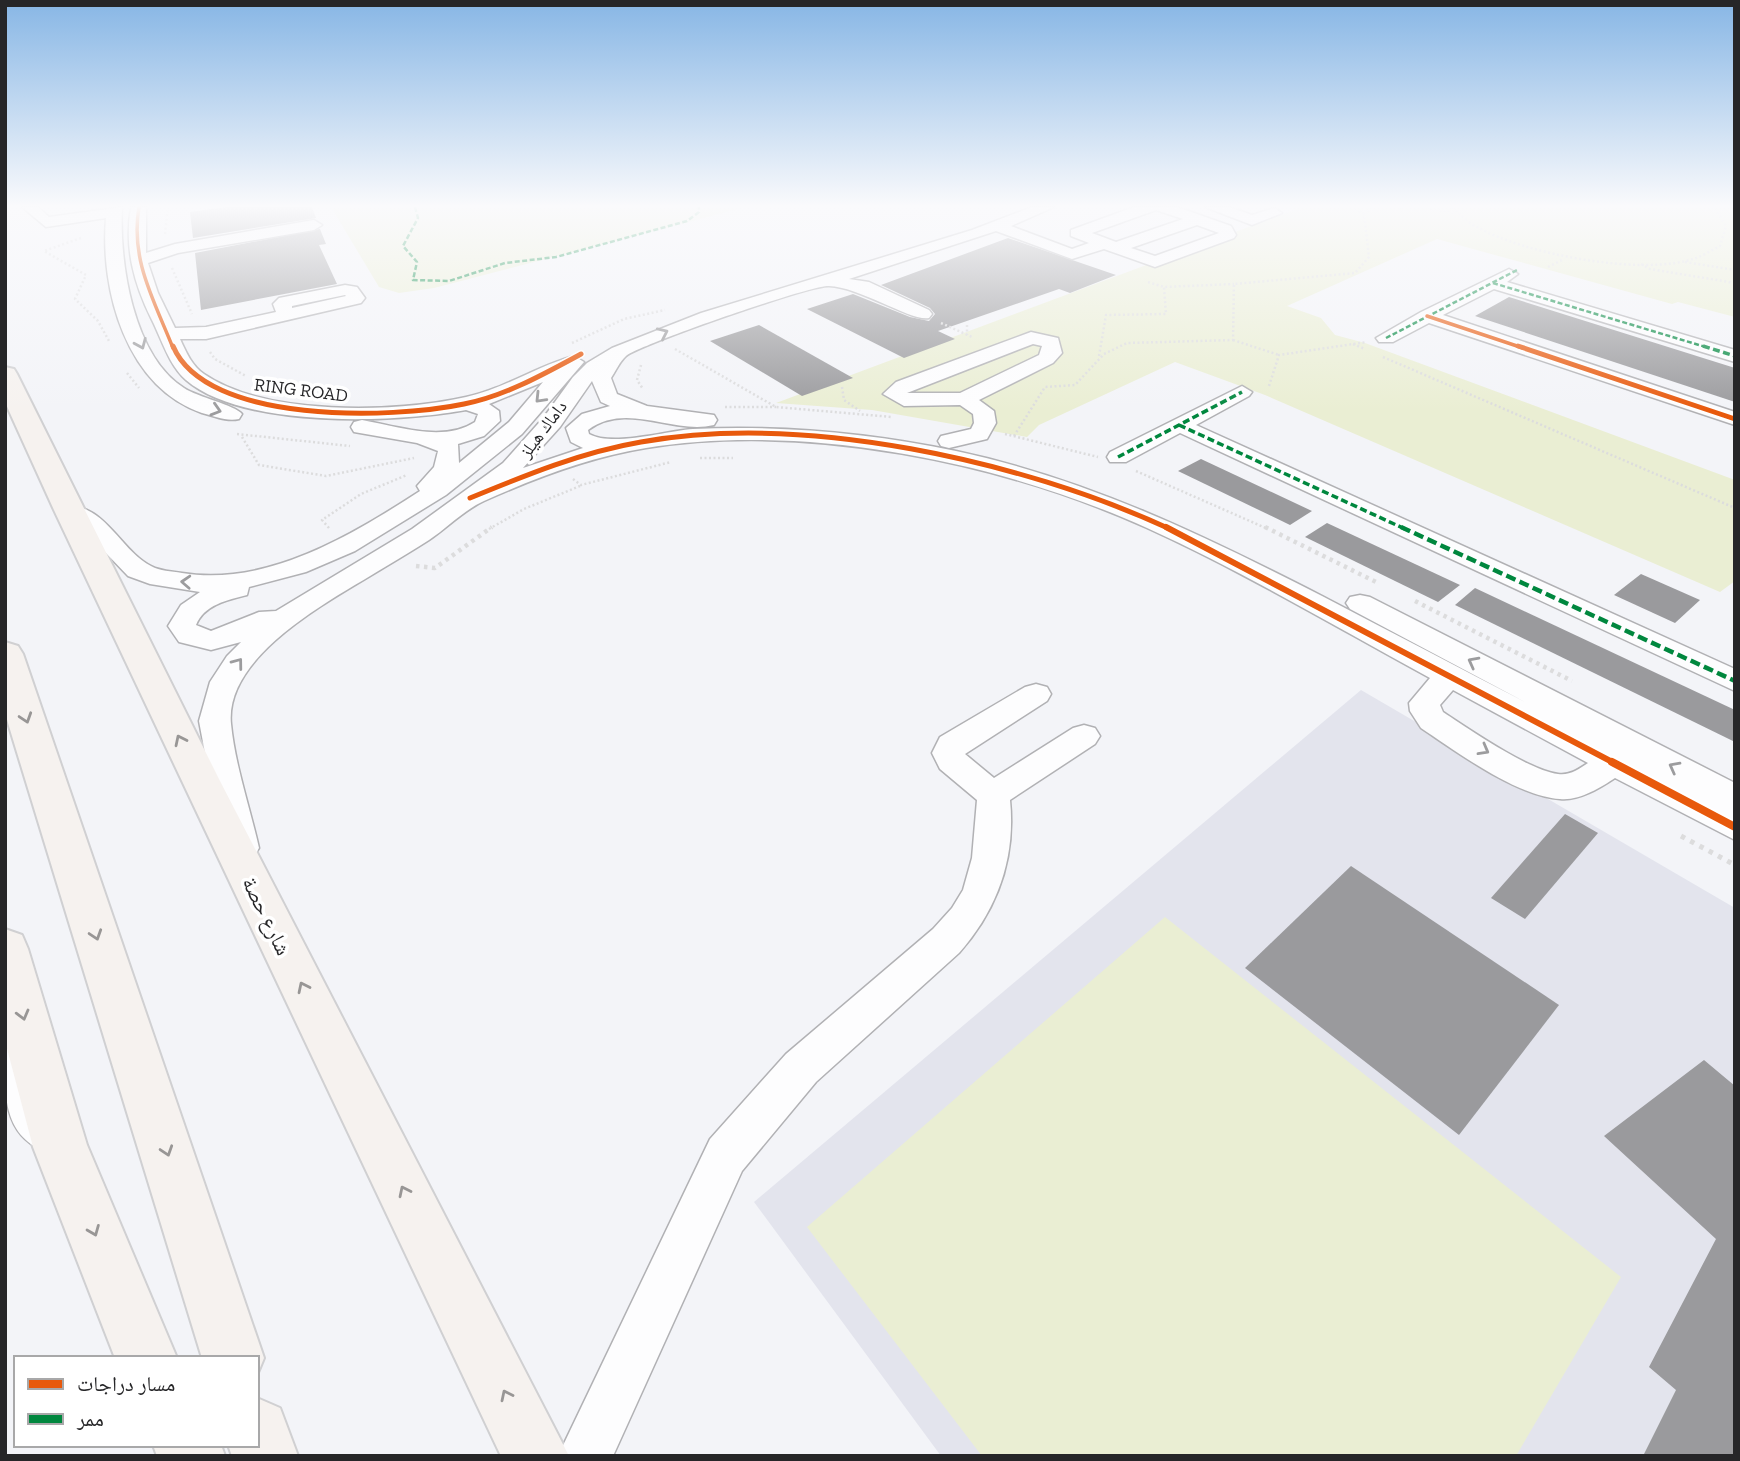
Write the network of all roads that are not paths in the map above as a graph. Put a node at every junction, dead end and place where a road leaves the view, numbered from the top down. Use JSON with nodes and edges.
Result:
{"nodes":[{"id":1,"x":115,"y":275,"type":"edge"},
{"id":2,"x":143,"y":275,"type":"edge"},
{"id":3,"x":798,"y":275,"type":"edge"},
{"id":4,"x":868,"y":275,"type":"edge"},
{"id":5,"x":1507,"y":275,"type":"edge"},
{"id":6,"x":860,"y":278,"type":"junction"},
{"id":7,"x":1493,"y":283,"type":"junction"},
{"id":8,"x":325,"y":300,"type":"dead end"},
{"id":9,"x":923,"y":314,"type":"road end"},
{"id":10,"x":1427,"y":316,"type":"junction"},
{"id":11,"x":200,"y":325,"type":"junction"},
{"id":12,"x":169,"y":334,"type":"junction"},
{"id":13,"x":1386,"y":338,"type":"road end"},
{"id":14,"x":573,"y":351,"type":"junction"},
{"id":15,"x":620,"y":352,"type":"junction"},
{"id":16,"x":176,"y":353,"type":"junction"},
{"id":17,"x":1735,"y":356,"type":"edge"},
{"id":18,"x":5,"y":374,"type":"edge"},
{"id":19,"x":1242,"y":392,"type":"dead end"},
{"id":20,"x":964,"y":399,"type":"junction"},
{"id":21,"x":645,"y":402,"type":"junction"},
{"id":22,"x":464,"y":404,"type":"junction"},
{"id":23,"x":1735,"y":419,"type":"edge"},
{"id":24,"x":1179,"y":425,"type":"junction"},
{"id":25,"x":422,"y":437,"type":"junction"},
{"id":26,"x":984,"y":442,"type":"junction"},
{"id":27,"x":618,"y":446,"type":"junction"},
{"id":28,"x":1118,"y":457,"type":"dead end"},
{"id":29,"x":470,"y":498,"type":"junction"},
{"id":30,"x":410,"y":507,"type":"junction"},
{"id":31,"x":69,"y":513,"type":"junction"},
{"id":32,"x":351,"y":560,"type":"junction"},
{"id":33,"x":5,"y":653,"type":"edge"},
{"id":34,"x":1449,"y":675,"type":"junction"},
{"id":35,"x":1735,"y":681,"type":"edge"},
{"id":36,"x":1036,"y":694,"type":"dead end"},
{"id":37,"x":1084,"y":736,"type":"dead end"},
{"id":38,"x":1614,"y":763,"type":"junction"},
{"id":39,"x":993,"y":795,"type":"junction"},
{"id":40,"x":1735,"y":798,"type":"edge"},
{"id":41,"x":1735,"y":827,"type":"edge"},
{"id":42,"x":244,"y":870,"type":"junction"},
{"id":43,"x":5,"y":949,"type":"edge"},
{"id":44,"x":5,"y":1066,"type":"edge"},
{"id":45,"x":60,"y":1147,"type":"junction"},
{"id":46,"x":145,"y":1356,"type":"edge"},
{"id":47,"x":232,"y":1356,"type":"edge"},
{"id":48,"x":259,"y":1438,"type":"edge"},
{"id":49,"x":265,"y":1456,"type":"edge"},
{"id":50,"x":536,"y":1456,"type":"edge"},
{"id":51,"x":585,"y":1456,"type":"edge"}],
"edges":[{"from":1,"to":25,"type":"street","name":"RING ROAD","one_way":true},
{"from":2,"to":12,"type":"street","name":"RING ROAD"},
{"from":3,"to":14,"type":"street","name":"داماك هيلز"},
{"from":4,"to":6,"type":"street","name":"داماك هيلز"},
{"from":5,"to":7,"type":"street"},
{"from":6,"to":9,"type":"street"},
{"from":15,"to":6,"type":"street","name":"داماك هيلز","one_way":true},
{"from":7,"to":10,"type":"street"},
{"from":7,"to":17,"type":"street"},
{"from":8,"to":11,"type":"street"},
{"from":10,"to":13,"type":"street"},
{"from":10,"to":23,"type":"street"},
{"from":11,"to":12,"type":"street"},
{"from":11,"to":16,"type":"street"},
{"from":12,"to":16,"type":"street","name":"RING ROAD"},
{"from":14,"to":22,"type":"street","name":"RING ROAD"},
{"from":14,"to":30,"type":"street","name":"داماك هيلز","one_way":true},
{"from":15,"to":21,"type":"street"},
{"from":15,"to":29,"type":"street","name":"داماك هيلز"},
{"from":16,"to":22,"type":"street","name":"RING ROAD"},
{"from":18,"to":31,"type":"main road","name":"شارع حصة"},
{"from":19,"to":24,"type":"street"},
{"from":20,"to":20,"type":"street"},
{"from":20,"to":26,"type":"street"},
{"from":21,"to":26,"type":"street"},
{"from":21,"to":27,"type":"street"},
{"from":22,"to":25,"type":"street"},
{"from":24,"to":28,"type":"street"},
{"from":24,"to":35,"type":"street"},
{"from":25,"to":30,"type":"street","name":"RING ROAD"},
{"from":40,"to":26,"type":"street","one_way":true},
{"from":27,"to":29,"type":"street"},
{"from":27,"to":34,"type":"street"},
{"from":29,"to":32,"type":"street","name":"داماك هيلز"},
{"from":30,"to":32,"type":"street","name":"داماك هيلز"},
{"from":32,"to":31,"type":"street","name":"داماك هيلز","one_way":true},
{"from":42,"to":31,"type":"main road","name":"شارع حصة","one_way":true},
{"from":32,"to":32,"type":"street"},
{"from":42,"to":32,"type":"street","name":"داماك هيلز","one_way":true},
{"from":33,"to":47,"type":"main road","one_way":true},
{"from":34,"to":38,"type":"street"},
{"from":34,"to":38,"type":"street","one_way":true},
{"from":36,"to":39,"type":"street"},
{"from":37,"to":39,"type":"street"},
{"from":38,"to":41,"type":"street"},
{"from":39,"to":51,"type":"street"},
{"from":50,"to":42,"type":"main road","name":"شارع حصة","one_way":true},
{"from":43,"to":45,"type":"main road","one_way":true},
{"from":44,"to":45,"type":"street"},
{"from":45,"to":46,"type":"main road","one_way":true},
{"from":48,"to":49,"type":"main road"}]}
